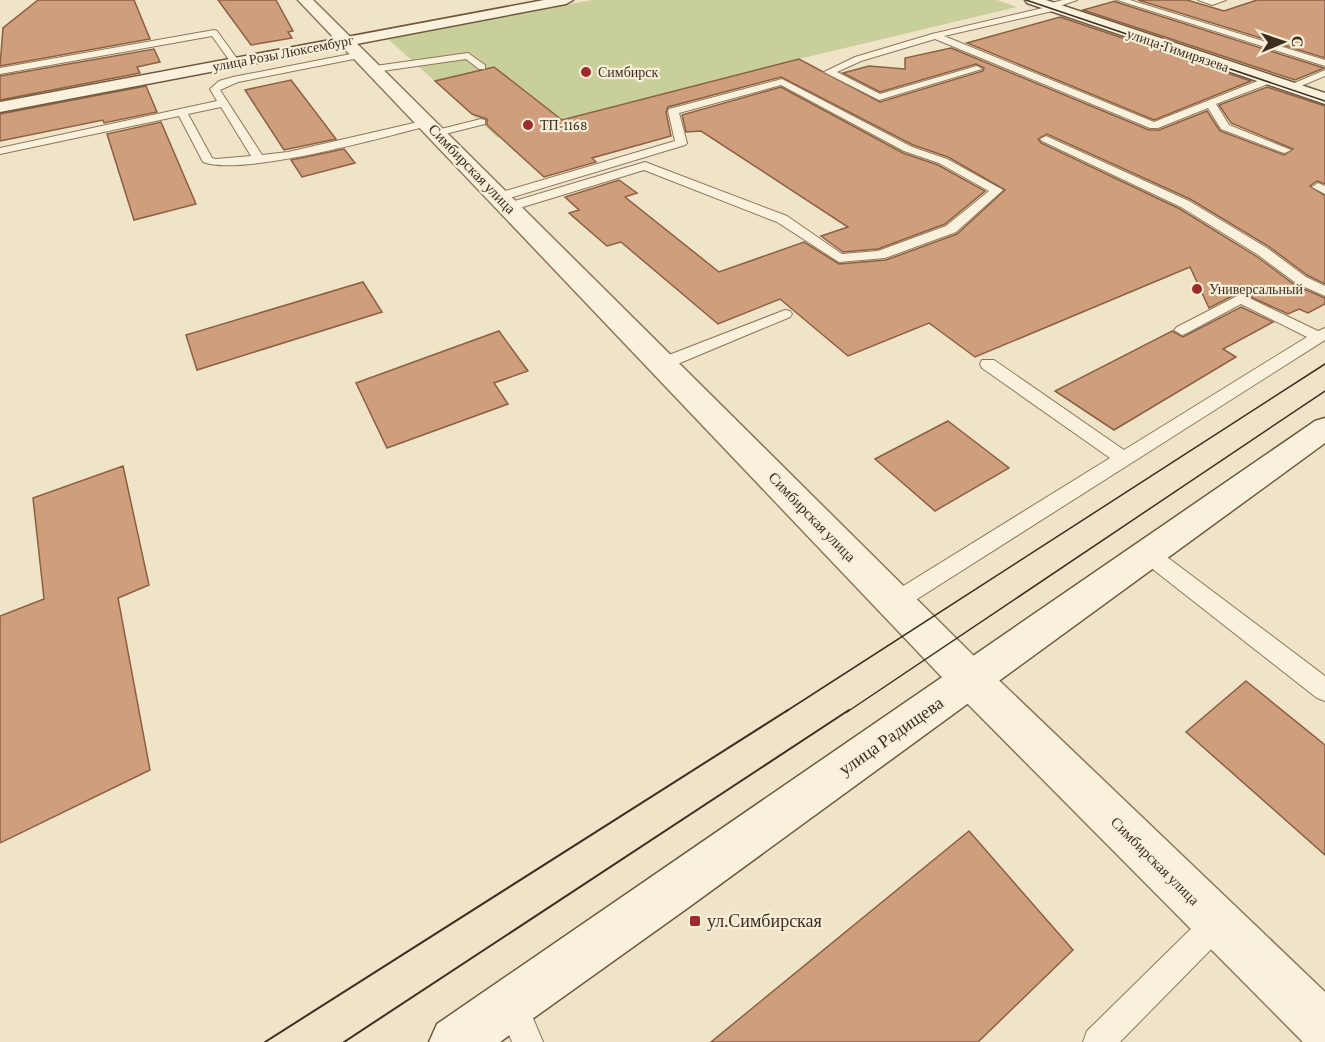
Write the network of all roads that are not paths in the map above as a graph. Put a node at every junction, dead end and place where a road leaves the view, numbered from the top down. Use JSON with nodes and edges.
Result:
{"nodes":[{"id":1,"x":305,"y":0,"type":"edge"},
{"id":2,"x":566,"y":0,"type":"edge"},
{"id":3,"x":1032,"y":0,"type":"edge"},
{"id":4,"x":1073,"y":0,"type":"edge"},
{"id":5,"x":1121,"y":0,"type":"edge"},
{"id":6,"x":1202,"y":0,"type":"edge"},
{"id":7,"x":1222,"y":0,"type":"edge"},
{"id":8,"x":533,"y":3,"type":"edge"},
{"id":9,"x":1052,"y":7,"type":"junction"},
{"id":10,"x":935,"y":36,"type":"junction"},
{"id":11,"x":361,"y":55,"type":"junction"},
{"id":12,"x":235,"y":62,"type":"junction"},
{"id":13,"x":1325,"y":63,"type":"edge"},
{"id":14,"x":482,"y":67,"type":"dead end"},
{"id":15,"x":977,"y":69,"type":"dead end"},
{"id":16,"x":0,"y":71,"type":"edge"},
{"id":17,"x":1325,"y":73,"type":"edge"},
{"id":18,"x":1269,"y":80,"type":"junction"},
{"id":19,"x":1290,"y":87,"type":"junction"},
{"id":20,"x":1325,"y":99,"type":"edge"},
{"id":21,"x":224,"y":103,"type":"junction"},
{"id":22,"x":1210,"y":103,"type":"junction"},
{"id":23,"x":0,"y":107,"type":"edge"},
{"id":24,"x":182,"y":112,"type":"junction"},
{"id":25,"x":481,"y":122,"type":"dead end"},
{"id":26,"x":432,"y":128,"type":"junction"},
{"id":27,"x":1046,"y":139,"type":"dead end"},
{"id":28,"x":1285,"y":150,"type":"dead end"},
{"id":29,"x":0,"y":151,"type":"edge"},
{"id":30,"x":259,"y":159,"type":"junction"},
{"id":31,"x":504,"y":202,"type":"junction"},
{"id":32,"x":1325,"y":292,"type":"edge"},
{"id":33,"x":785,"y":314,"type":"dead end"},
{"id":34,"x":1182,"y":330,"type":"dead end"},
{"id":35,"x":1322,"y":335,"type":"edge"},
{"id":36,"x":662,"y":364,"type":"junction"},
{"id":37,"x":988,"y":364,"type":"dead end"},
{"id":38,"x":1325,"y":428,"type":"edge"},
{"id":39,"x":1124,"y":459,"type":"junction"},
{"id":40,"x":1148,"y":554,"type":"junction"},
{"id":41,"x":896,"y":602,"type":"junction"},
{"id":42,"x":971,"y":680,"type":"junction"},
{"id":43,"x":1325,"y":690,"type":"edge"},
{"id":44,"x":1217,"y":922,"type":"junction"},
{"id":45,"x":511,"y":1003,"type":"junction"},
{"id":46,"x":1325,"y":1028,"type":"edge"},
{"id":47,"x":455,"y":1042,"type":"edge"},
{"id":48,"x":528,"y":1042,"type":"edge"},
{"id":49,"x":1098,"y":1042,"type":"edge"}],
"edges":[{"from":1,"to":11,"type":"street","name":"Симбирская улица"},
{"from":2,"to":8,"type":"street","name":"улица Розы Люксембург"},
{"from":3,"to":9,"type":"street","name":"улица Тимирязева"},
{"from":4,"to":9,"type":"lane"},
{"from":5,"to":13,"type":"lane"},
{"from":6,"to":7,"type":"lane"},
{"from":8,"to":11,"type":"street","name":"улица Розы Люксембург"},
{"from":9,"to":10,"type":"lane"},
{"from":9,"to":18,"type":"street","name":"улица Тимирязева"},
{"from":10,"to":15,"type":"lane"},
{"from":10,"to":22,"type":"lane"},
{"from":11,"to":12,"type":"street","name":"улица Розы Люксембург"},
{"from":11,"to":14,"type":"lane"},
{"from":11,"to":21,"type":"lane"},
{"from":11,"to":26,"type":"street","name":"Симбирская улица"},
{"from":12,"to":16,"type":"lane"},
{"from":12,"to":23,"type":"street","name":"улица Розы Люксембург"},
{"from":17,"to":19,"type":"lane"},
{"from":18,"to":19,"type":"street","name":"улица Тимирязева"},
{"from":18,"to":22,"type":"lane"},
{"from":19,"to":20,"type":"street","name":"улица Тимирязева"},
{"from":21,"to":24,"type":"lane"},
{"from":21,"to":30,"type":"lane"},
{"from":22,"to":28,"type":"lane"},
{"from":24,"to":29,"type":"lane"},
{"from":24,"to":30,"type":"lane"},
{"from":25,"to":26,"type":"lane"},
{"from":26,"to":30,"type":"lane"},
{"from":26,"to":31,"type":"street","name":"Симбирская улица"},
{"from":27,"to":32,"type":"lane"},
{"from":31,"to":31,"type":"lane"},
{"from":31,"to":36,"type":"street","name":"Симбирская улица"},
{"from":33,"to":36,"type":"lane"},
{"from":34,"to":35,"type":"lane"},
{"from":35,"to":39,"type":"lane"},
{"from":36,"to":41,"type":"street","name":"Симбирская улица"},
{"from":37,"to":39,"type":"lane"},
{"from":38,"to":40,"type":"street","name":"улица Радищева"},
{"from":39,"to":41,"type":"lane"},
{"from":40,"to":42,"type":"street","name":"улица Радищева"},
{"from":40,"to":43,"type":"lane"},
{"from":41,"to":42,"type":"street","name":"Симбирская улица"},
{"from":42,"to":44,"type":"street","name":"Симбирская улица"},
{"from":42,"to":45,"type":"street","name":"улица Радищева"},
{"from":44,"to":46,"type":"street","name":"Симбирская улица"},
{"from":44,"to":49,"type":"lane"},
{"from":45,"to":47,"type":"street","name":"улица Радищева"},
{"from":45,"to":48,"type":"lane"}]}
